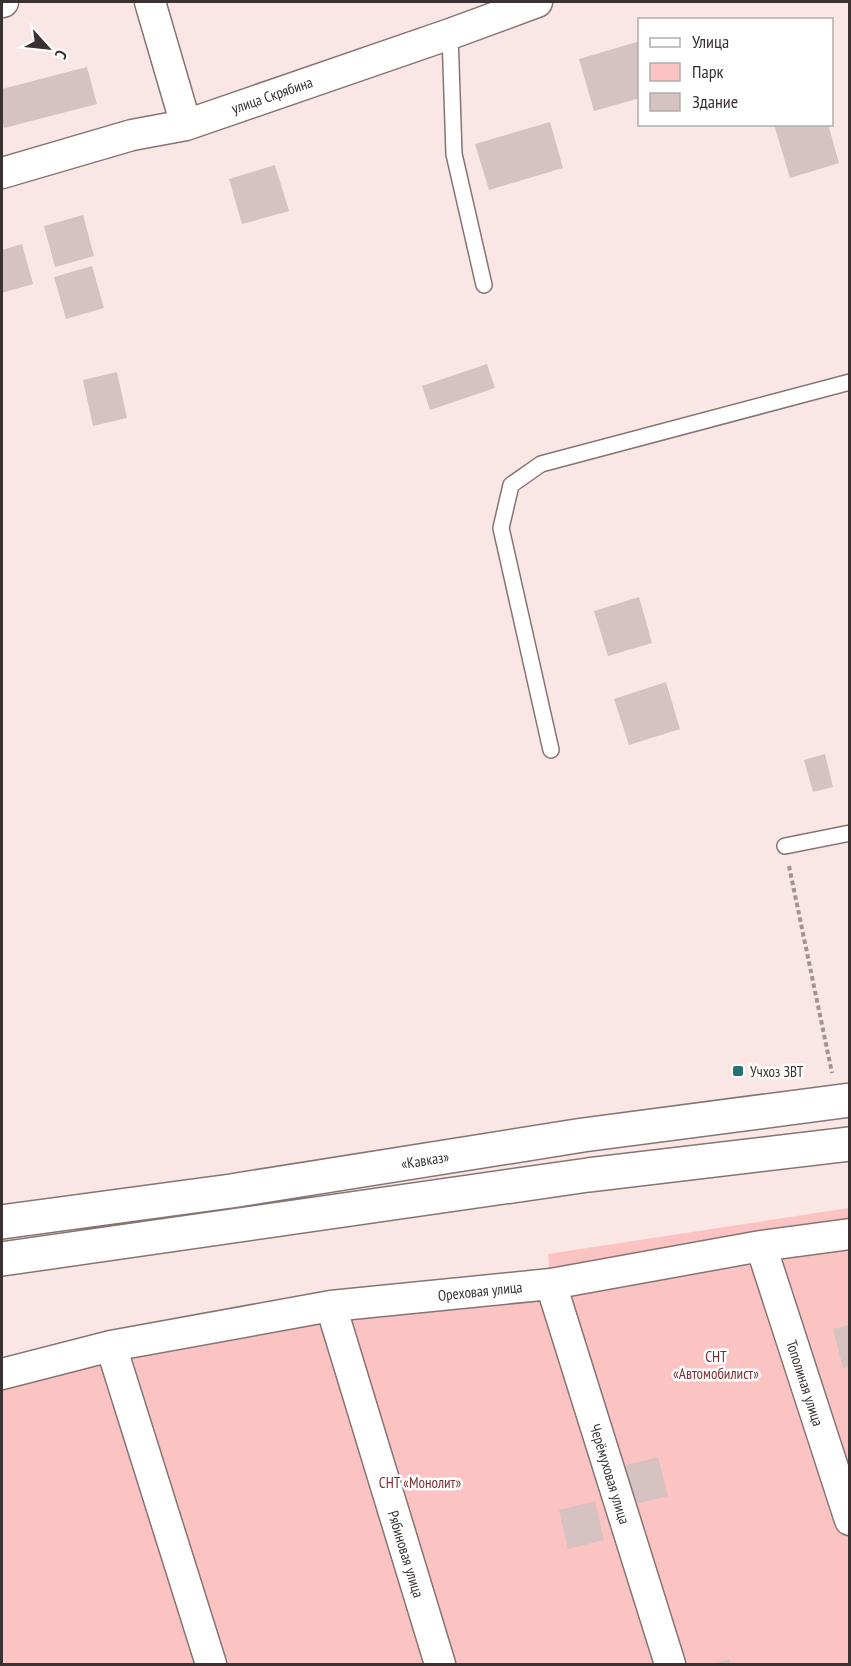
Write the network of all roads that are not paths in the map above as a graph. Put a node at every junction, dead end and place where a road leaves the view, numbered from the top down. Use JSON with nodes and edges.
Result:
{"nodes":[{"id":1,"x":150,"y":2,"type":"edge"},
{"id":2,"x":537,"y":2,"type":"edge"},
{"id":3,"x":450,"y":34,"type":"junction"},
{"id":4,"x":186,"y":125,"type":"junction"},
{"id":5,"x":2,"y":173,"type":"edge"},
{"id":6,"x":484,"y":285,"type":"dead end"},
{"id":7,"x":849,"y":382,"type":"edge"},
{"id":8,"x":551,"y":750,"type":"dead end"},
{"id":9,"x":849,"y":833,"type":"edge"},
{"id":10,"x":785,"y":846,"type":"road end"},
{"id":11,"x":843,"y":1101,"type":"edge"},
{"id":12,"x":849,"y":1144,"type":"edge"},
{"id":13,"x":2,"y":1222,"type":"edge"},
{"id":14,"x":849,"y":1234,"type":"edge"},
{"id":15,"x":761,"y":1246,"type":"junction"},
{"id":16,"x":2,"y":1259,"type":"edge"},
{"id":17,"x":551,"y":1284,"type":"junction"},
{"id":18,"x":331,"y":1306,"type":"junction"},
{"id":19,"x":111,"y":1346,"type":"junction"},
{"id":20,"x":2,"y":1374,"type":"edge"},
{"id":21,"x":849,"y":1520,"type":"edge"},
{"id":22,"x":211,"y":1665,"type":"edge"},
{"id":23,"x":440,"y":1665,"type":"edge"},
{"id":24,"x":669,"y":1665,"type":"edge"}],
"edges":[{"from":1,"to":4,"type":"street"},
{"from":2,"to":3,"type":"street","name":"улица Скрябина"},
{"from":3,"to":4,"type":"street","name":"улица Скрябина"},
{"from":3,"to":6,"type":"lane"},
{"from":4,"to":5,"type":"street","name":"улица Скрябина"},
{"from":7,"to":8,"type":"lane"},
{"from":9,"to":10,"type":"lane"},
{"from":11,"to":13,"type":"highway","name":"«Кавказ»"},
{"from":12,"to":16,"type":"highway"},
{"from":14,"to":15,"type":"street","name":"Ореховая улица"},
{"from":15,"to":17,"type":"street","name":"Ореховая улица"},
{"from":15,"to":21,"type":"street","name":"Тополиная улица"},
{"from":17,"to":18,"type":"street","name":"Ореховая улица"},
{"from":17,"to":24,"type":"street","name":"Черёмуховая улица"},
{"from":18,"to":19,"type":"street","name":"Ореховая улица"},
{"from":18,"to":23,"type":"street","name":"Рябиновая улица"},
{"from":19,"to":20,"type":"street","name":"Ореховая улица"},
{"from":19,"to":22,"type":"street"}]}
